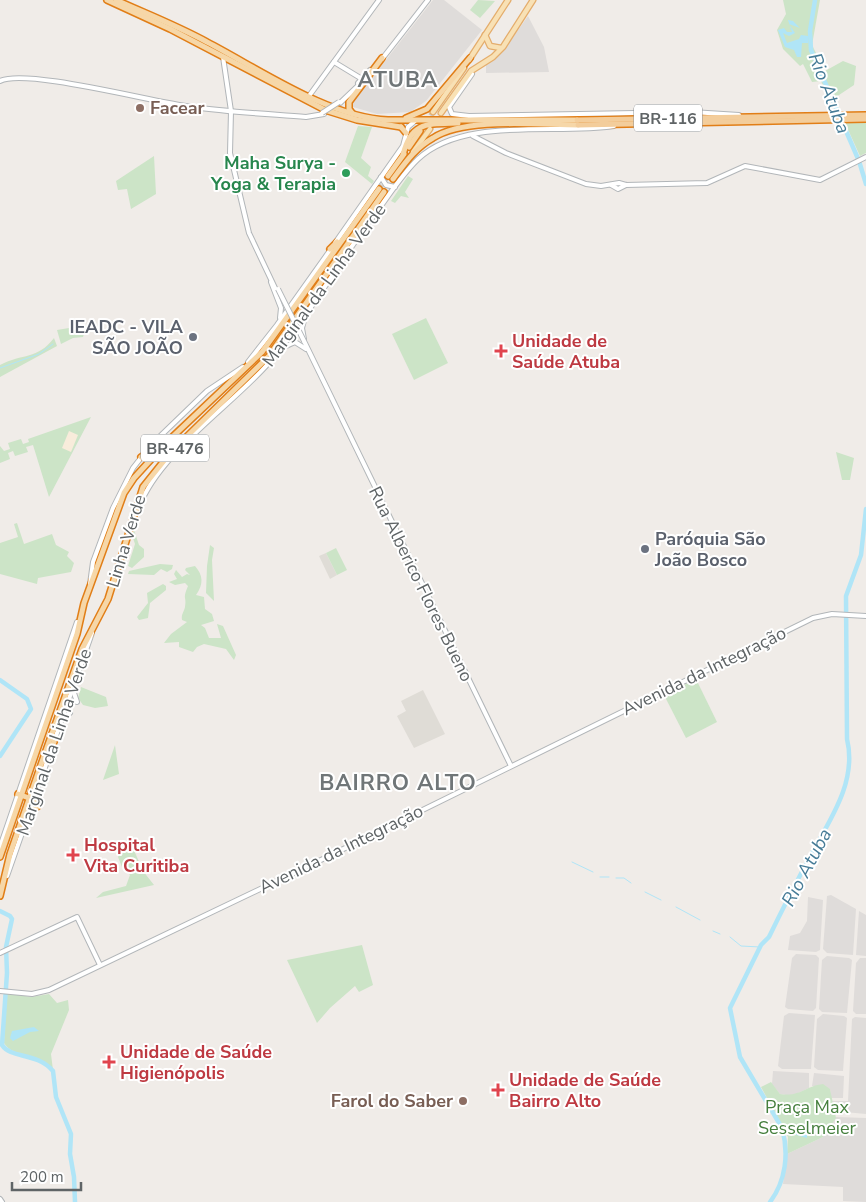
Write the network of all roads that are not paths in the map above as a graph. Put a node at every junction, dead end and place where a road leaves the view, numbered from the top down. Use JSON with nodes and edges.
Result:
{"nodes":[{"id":1,"x":105,"y":0,"type":"edge"},
{"id":2,"x":379,"y":0,"type":"edge"},
{"id":3,"x":428,"y":0,"type":"edge"},
{"id":4,"x":533,"y":0,"type":"edge"},
{"id":5,"x":116,"y":1,"type":"edge"},
{"id":6,"x":505,"y":1,"type":"edge"},
{"id":7,"x":486,"y":33,"type":"junction"},
{"id":8,"x":212,"y":45,"type":"junction"},
{"id":9,"x":502,"y":47,"type":"junction"},
{"id":10,"x":223,"y":57,"type":"junction"},
{"id":11,"x":382,"y":58,"type":"junction"},
{"id":12,"x":470,"y":58,"type":"junction"},
{"id":13,"x":334,"y":62,"type":"junction"},
{"id":14,"x":477,"y":66,"type":"junction"},
{"id":15,"x":362,"y":79,"type":"junction"},
{"id":16,"x":0,"y":80,"type":"edge"},
{"id":17,"x":309,"y":96,"type":"junction"},
{"id":18,"x":340,"y":103,"type":"junction"},
{"id":19,"x":231,"y":111,"type":"junction"},
{"id":20,"x":433,"y":112,"type":"tunnel mouth"},
{"id":21,"x":441,"y":113,"type":"tunnel mouth"},
{"id":22,"x":352,"y":114,"type":"junction"},
{"id":23,"x":572,"y":115,"type":"junction"},
{"id":24,"x":866,"y":115,"type":"edge"},
{"id":25,"x":469,"y":116,"type":"junction"},
{"id":26,"x":759,"y":116,"type":"junction"},
{"id":27,"x":834,"y":117,"type":"junction"},
{"id":28,"x":847,"y":117,"type":"junction"},
{"id":29,"x":866,"y":119,"type":"edge"},
{"id":30,"x":400,"y":120,"type":"junction"},
{"id":31,"x":417,"y":120,"type":"junction"},
{"id":32,"x":447,"y":120,"type":"junction"},
{"id":33,"x":491,"y":120,"type":"junction"},
{"id":34,"x":578,"y":122,"type":"junction"},
{"id":35,"x":631,"y":123,"type":"junction"},
{"id":36,"x":401,"y":128,"type":"junction"},
{"id":37,"x":430,"y":129,"type":"tunnel mouth"},
{"id":38,"x":572,"y":130,"type":"junction"},
{"id":39,"x":420,"y":131,"type":"tunnel mouth"},
{"id":40,"x":406,"y":133,"type":"junction"},
{"id":41,"x":488,"y":133,"type":"junction"},
{"id":42,"x":470,"y":135,"type":"junction"},
{"id":43,"x":486,"y":141,"type":"junction"},
{"id":44,"x":403,"y":155,"type":"junction"},
{"id":45,"x":410,"y":155,"type":"junction"},
{"id":46,"x":864,"y":158,"type":"edge"},
{"id":47,"x":381,"y":176,"type":"junction"},
{"id":48,"x":388,"y":176,"type":"tunnel mouth"},
{"id":49,"x":393,"y":180,"type":"tunnel mouth"},
{"id":50,"x":395,"y":187,"type":"junction"},
{"id":51,"x":365,"y":228,"type":"junction"},
{"id":52,"x":345,"y":235,"type":"junction"},
{"id":53,"x":330,"y":249,"type":"junction"},
{"id":54,"x":342,"y":254,"type":"junction"},
{"id":55,"x":329,"y":271,"type":"junction"},
{"id":56,"x":271,"y":278,"type":"junction"},
{"id":57,"x":321,"y":290,"type":"junction"},
{"id":58,"x":307,"y":311,"type":"junction"},
{"id":59,"x":277,"y":325,"type":"junction"},
{"id":60,"x":303,"y":342,"type":"junction"},
{"id":61,"x":261,"y":347,"type":"junction"},
{"id":62,"x":306,"y":349,"type":"junction"},
{"id":63,"x":278,"y":352,"type":"junction"},
{"id":64,"x":254,"y":361,"type":"junction"},
{"id":65,"x":314,"y":362,"type":"junction"},
{"id":66,"x":250,"y":383,"type":"junction"},
{"id":67,"x":237,"y":390,"type":"junction"},
{"id":68,"x":332,"y":400,"type":"junction"},
{"id":69,"x":175,"y":434,"type":"junction"},
{"id":70,"x":141,"y":457,"type":"junction"},
{"id":71,"x":134,"y":520,"type":"junction"},
{"id":72,"x":90,"y":586,"type":"junction"},
{"id":73,"x":866,"y":616,"type":"edge"},
{"id":74,"x":94,"y":629,"type":"junction"},
{"id":75,"x":73,"y":689,"type":"junction"},
{"id":76,"x":77,"y":702,"type":"dead end"},
{"id":77,"x":70,"y":714,"type":"dead end"},
{"id":78,"x":62,"y":720,"type":"junction"},
{"id":79,"x":54,"y":742,"type":"junction"},
{"id":80,"x":44,"y":756,"type":"junction"},
{"id":81,"x":511,"y":766,"type":"junction"},
{"id":82,"x":20,"y":795,"type":"junction"},
{"id":83,"x":32,"y":798,"type":"junction"},
{"id":84,"x":29,"y":813,"type":"joint"},
{"id":85,"x":0,"y":847,"type":"edge"},
{"id":86,"x":0,"y":857,"type":"edge"},
{"id":87,"x":4,"y":883,"type":"junction"},
{"id":88,"x":0,"y":896,"type":"edge"},
{"id":89,"x":4,"y":951,"type":"edge"},
{"id":90,"x":100,"y":965,"type":"junction"},
{"id":91,"x":0,"y":991,"type":"edge"}],
"edges":[{"from":1,"to":5,"type":"highway"},
{"from":2,"to":13,"type":"main road"},
{"from":3,"to":11,"type":"main road"},
{"from":4,"to":9,"type":"main road"},
{"from":5,"to":8,"type":"highway"},
{"from":5,"to":10,"type":"highway"},
{"from":6,"to":7,"type":"main road"},
{"from":7,"to":9,"type":"main road"},
{"from":7,"to":12,"type":"main road"},
{"from":8,"to":10,"type":"highway"},
{"from":8,"to":17,"type":"highway"},
{"from":9,"to":14,"type":"main road"},
{"from":10,"to":19,"type":"main road"},
{"from":10,"to":36,"type":"highway"},
{"from":11,"to":15,"type":"main road"},
{"from":11,"to":18,"type":"main road"},
{"from":11,"to":22,"type":"highway"},
{"from":12,"to":20,"type":"main road"},
{"from":12,"to":30,"type":"highway"},
{"from":13,"to":15,"type":"main road"},
{"from":13,"to":17,"type":"main road"},
{"from":14,"to":21,"type":"main road"},
{"from":14,"to":25,"type":"main road"},
{"from":15,"to":18,"type":"main road"},
{"from":16,"to":19,"type":"main road"},
{"from":17,"to":22,"type":"highway"},
{"from":18,"to":19,"type":"main road","bridge":true},
{"from":19,"to":56,"type":"main road"},
{"from":22,"to":30,"type":"highway"},
{"from":23,"to":25,"type":"main road"},
{"from":23,"to":26,"type":"main road"},
{"from":23,"to":34,"type":"highway"},
{"from":24,"to":28,"type":"highway","number":"BR-116"},
{"from":25,"to":32,"type":"highway"},
{"from":26,"to":27,"type":"highway","number":"BR-116"},
{"from":26,"to":34,"type":"highway","number":"BR-116"},
{"from":27,"to":28,"type":"highway","number":"BR-116"},
{"from":27,"to":35,"type":"highway","number":"BR-116"},
{"from":28,"to":29,"type":"highway","number":"BR-116"},
{"from":30,"to":31,"type":"highway","number":"BR-116"},
{"from":30,"to":36,"type":"highway"},
{"from":31,"to":32,"type":"highway","number":"BR-116"},
{"from":31,"to":40,"type":"main road"},
{"from":32,"to":33,"type":"highway","number":"BR-116"},
{"from":33,"to":34,"type":"highway","number":"BR-116"},
{"from":33,"to":44,"type":"highway","number":"BR-116"},
{"from":34,"to":35,"type":"highway","number":"BR-116"},
{"from":34,"to":38,"type":"highway"},
{"from":34,"to":45,"type":"highway","number":"BR-116"},
{"from":35,"to":38,"type":"main road","name":"Marginal da Linha Verde"},
{"from":36,"to":40,"type":"highway"},
{"from":37,"to":45,"type":"main road"},
{"from":38,"to":41,"type":"main road","name":"Marginal da Linha Verde"},
{"from":39,"to":44,"type":"highway"},
{"from":40,"to":47,"type":"main road","name":"Marginal da Linha Verde"},
{"from":41,"to":42,"type":"main road","name":"Marginal da Linha Verde"},
{"from":41,"to":43,"type":"main road"},
{"from":42,"to":43,"type":"main road"},
{"from":42,"to":50,"type":"main road","name":"Marginal da Linha Verde"},
{"from":43,"to":46,"type":"main road"},
{"from":44,"to":48,"type":"highway"},
{"from":45,"to":49,"type":"highway"},
{"from":47,"to":50,"type":"main road"},
{"from":47,"to":53,"type":"main road","name":"Marginal da Linha Verde"},
{"from":50,"to":51,"type":"main road","name":"Marginal da Linha Verde"},
{"from":51,"to":54,"type":"highway"},
{"from":51,"to":57,"type":"main road","name":"Marginal da Linha Verde"},
{"from":52,"to":53,"type":"highway"},
{"from":52,"to":54,"type":"highway","name":"Linha Verde","number":"BR-476"},
{"from":52,"to":64,"type":"highway","name":"Linha Verde","number":"BR-476"},
{"from":53,"to":59,"type":"main road","name":"Marginal da Linha Verde"},
{"from":54,"to":55,"type":"highway","name":"Linha Verde","number":"BR-476"},
{"from":55,"to":57,"type":"highway"},
{"from":55,"to":67,"type":"highway","name":"Linha Verde","number":"BR-476"},
{"from":56,"to":59,"type":"main road"},
{"from":56,"to":60,"type":"main road","name":"Rua Alberico Flores Bueno","bridge":true},
{"from":57,"to":58,"type":"main road","name":"Marginal da Linha Verde"},
{"from":58,"to":63,"type":"main road","name":"Marginal da Linha Verde"},
{"from":58,"to":65,"type":"main road"},
{"from":59,"to":61,"type":"main road","name":"Marginal da Linha Verde"},
{"from":60,"to":62,"type":"main road","name":"Rua Alberico Flores Bueno"},
{"from":60,"to":65,"type":"main road","name":"Rua Alberico Flores Bueno"},
{"from":61,"to":64,"type":"highway"},
{"from":61,"to":70,"type":"main road","name":"Marginal da Linha Verde"},
{"from":62,"to":63,"type":"main road"},
{"from":62,"to":68,"type":"main road","name":"Rua Alberico Flores Bueno"},
{"from":63,"to":66,"type":"main road","name":"Marginal da Linha Verde"},
{"from":64,"to":69,"type":"highway","name":"Linha Verde","number":"BR-476"},
{"from":65,"to":68,"type":"main road","name":"Rua Alberico Flores Bueno"},
{"from":66,"to":67,"type":"highway"},
{"from":66,"to":71,"type":"main road","name":"Marginal da Linha Verde"},
{"from":67,"to":71,"type":"highway","name":"Linha Verde","number":"BR-476"},
{"from":68,"to":81,"type":"main road","name":"Rua Alberico Flores Bueno"},
{"from":69,"to":70,"type":"highway"},
{"from":69,"to":72,"type":"highway","name":"Linha Verde","number":"BR-476"},
{"from":70,"to":72,"type":"main road","name":"Marginal da Linha Verde"},
{"from":71,"to":74,"type":"highway","name":"Linha Verde","number":"BR-476"},
{"from":72,"to":82,"type":"highway","name":"Linha Verde","number":"BR-476"},
{"from":73,"to":81,"type":"main road","name":"Avenida da Integração"},
{"from":74,"to":75,"type":"main road","name":"Marginal da Linha Verde"},
{"from":74,"to":80,"type":"highway","name":"Linha Verde","number":"BR-476"},
{"from":75,"to":76,"type":"main road"},
{"from":75,"to":78,"type":"main road","name":"Marginal da Linha Verde"},
{"from":77,"to":78,"type":"main road"},
{"from":78,"to":79,"type":"main road","name":"Marginal da Linha Verde"},
{"from":79,"to":80,"type":"highway"},
{"from":79,"to":83,"type":"main road","name":"Marginal da Linha Verde"},
{"from":80,"to":83,"type":"highway","name":"Linha Verde","number":"BR-476"},
{"from":81,"to":90,"type":"main road","name":"Avenida da Integração"},
{"from":82,"to":83,"type":"highway"},
{"from":82,"to":85,"type":"main road","name":"Marginal da Linha Verde"},
{"from":82,"to":86,"type":"highway","name":"Linha Verde","number":"BR-476"},
{"from":83,"to":84,"type":"highway"},
{"from":83,"to":87,"type":"highway","name":"Linha Verde","number":"BR-476"},
{"from":84,"to":87,"type":"main road","name":"Marginal da Linha Verde"},
{"from":87,"to":88,"type":"highway","name":"Linha Verde","number":"BR-476"},
{"from":89,"to":90,"type":"main road"},
{"from":90,"to":91,"type":"main road","name":"Avenida da Integração"}]}
